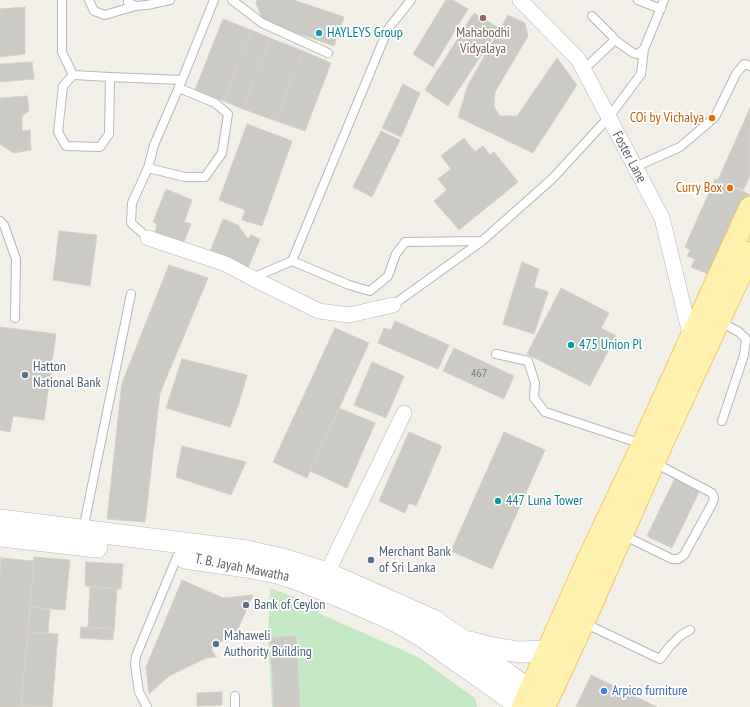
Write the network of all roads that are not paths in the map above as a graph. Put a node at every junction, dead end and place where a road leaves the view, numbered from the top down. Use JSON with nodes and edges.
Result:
{"nodes":[{"id":1,"x":62,"y":0,"type":"edge"},
{"id":2,"x":89,"y":0,"type":"edge"},
{"id":3,"x":128,"y":0,"type":"edge"},
{"id":4,"x":170,"y":0,"type":"edge"},
{"id":5,"x":214,"y":0,"type":"edge"},
{"id":6,"x":232,"y":0,"type":"edge"},
{"id":7,"x":411,"y":0,"type":"edge"},
{"id":8,"x":520,"y":0,"type":"edge"},
{"id":9,"x":638,"y":0,"type":"edge"},
{"id":10,"x":664,"y":0,"type":"edge"},
{"id":11,"x":135,"y":6,"type":"junction"},
{"id":12,"x":661,"y":9,"type":"junction"},
{"id":13,"x":592,"y":16,"type":"dead end"},
{"id":14,"x":615,"y":40,"type":"junction"},
{"id":15,"x":644,"y":49,"type":"junction"},
{"id":16,"x":328,"y":53,"type":"dead end"},
{"id":17,"x":750,"y":66,"type":"edge"},
{"id":18,"x":583,"y":70,"type":"junction"},
{"id":19,"x":73,"y":75,"type":"junction"},
{"id":20,"x":110,"y":77,"type":"junction"},
{"id":21,"x":181,"y":84,"type":"junction"},
{"id":22,"x":609,"y":117,"type":"junction"},
{"id":23,"x":635,"y":167,"type":"junction"},
{"id":24,"x":148,"y":168,"type":"junction"},
{"id":25,"x":750,"y":208,"type":"edge"},
{"id":26,"x":0,"y":221,"type":"edge"},
{"id":27,"x":148,"y":238,"type":"joint"},
{"id":28,"x":482,"y":241,"type":"junction"},
{"id":29,"x":750,"y":253,"type":"edge"},
{"id":30,"x":292,"y":261,"type":"junction"},
{"id":31,"x":252,"y":278,"type":"junction"},
{"id":32,"x":131,"y":294,"type":"dead end"},
{"id":33,"x":393,"y":305,"type":"joint"},
{"id":34,"x":15,"y":318,"type":"dead end"},
{"id":35,"x":719,"y":321,"type":"junction"},
{"id":36,"x":691,"y":338,"type":"junction"},
{"id":37,"x":496,"y":354,"type":"dead end"},
{"id":38,"x":404,"y":413,"type":"dead end"},
{"id":39,"x":722,"y":421,"type":"dead end"},
{"id":40,"x":648,"y":454,"type":"junction"},
{"id":41,"x":0,"y":520,"type":"edge"},
{"id":42,"x":82,"y":531,"type":"junction"},
{"id":43,"x":622,"y":535,"type":"junction"},
{"id":44,"x":0,"y":536,"type":"edge"},
{"id":45,"x":177,"y":557,"type":"junction"},
{"id":46,"x":326,"y":573,"type":"junction"},
{"id":47,"x":583,"y":623,"type":"junction"},
{"id":48,"x":690,"y":630,"type":"dead end"},
{"id":49,"x":462,"y":640,"type":"junction"},
{"id":50,"x":548,"y":651,"type":"junction"},
{"id":51,"x":235,"y":696,"type":"dead end"},
{"id":52,"x":533,"y":702,"type":"edge"},
{"id":53,"x":146,"y":707,"type":"edge"},
{"id":54,"x":235,"y":707,"type":"edge"}],
"edges":[{"from":1,"to":19,"type":"lane"},
{"from":2,"to":11,"type":"lane"},
{"from":3,"to":11,"type":"lane"},
{"from":4,"to":11,"type":"lane"},
{"from":5,"to":21,"type":"lane"},
{"from":6,"to":16,"type":"lane"},
{"from":7,"to":30,"type":"lane"},
{"from":8,"to":18,"type":"street","name":"Foster Lane"},
{"from":9,"to":12,"type":"lane"},
{"from":10,"to":12,"type":"lane"},
{"from":12,"to":15,"type":"lane"},
{"from":13,"to":14,"type":"lane"},
{"from":14,"to":15,"type":"lane"},
{"from":14,"to":18,"type":"lane"},
{"from":15,"to":22,"type":"lane"},
{"from":17,"to":23,"type":"lane"},
{"from":18,"to":22,"type":"street","name":"Foster Lane"},
{"from":19,"to":20,"type":"lane"},
{"from":19,"to":20,"type":"lane"},
{"from":20,"to":21,"type":"lane"},
{"from":21,"to":24,"type":"lane"},
{"from":21,"to":24,"type":"lane"},
{"from":22,"to":23,"type":"street","name":"Foster Lane"},
{"from":22,"to":28,"type":"lane"},
{"from":23,"to":36,"type":"street","name":"Foster Lane"},
{"from":24,"to":27,"type":"lane"},
{"from":25,"to":36,"type":"main road"},
{"from":26,"to":34,"type":"lane"},
{"from":27,"to":31,"type":"street"},
{"from":28,"to":30,"type":"lane"},
{"from":28,"to":33,"type":"lane"},
{"from":29,"to":35,"type":"main road"},
{"from":30,"to":31,"type":"lane"},
{"from":31,"to":33,"type":"street"},
{"from":32,"to":42,"type":"lane"},
{"from":35,"to":39,"type":"lane"},
{"from":35,"to":40,"type":"main road"},
{"from":36,"to":40,"type":"main road"},
{"from":37,"to":40,"type":"lane"},
{"from":38,"to":46,"type":"street"},
{"from":40,"to":43,"type":"main road"},
{"from":40,"to":43,"type":"lane"},
{"from":40,"to":50,"type":"main road"},
{"from":41,"to":42,"type":"main road","name":"T. B. Jayah Mawatha"},
{"from":42,"to":46,"type":"main road","name":"T. B. Jayah Mawatha"},
{"from":43,"to":47,"type":"main road"},
{"from":44,"to":45,"type":"main road","name":"T. B. Jayah Mawatha"},
{"from":45,"to":52,"type":"main road","name":"T. B. Jayah Mawatha"},
{"from":45,"to":53,"type":"lane"},
{"from":46,"to":49,"type":"main road","name":"T. B. Jayah Mawatha"},
{"from":47,"to":48,"type":"lane"},
{"from":47,"to":52,"type":"main road"},
{"from":49,"to":50,"type":"main road"},
{"from":49,"to":52,"type":"main road","name":"T. B. Jayah Mawatha"},
{"from":50,"to":52,"type":"main road"},
{"from":51,"to":54,"type":"lane"}]}
